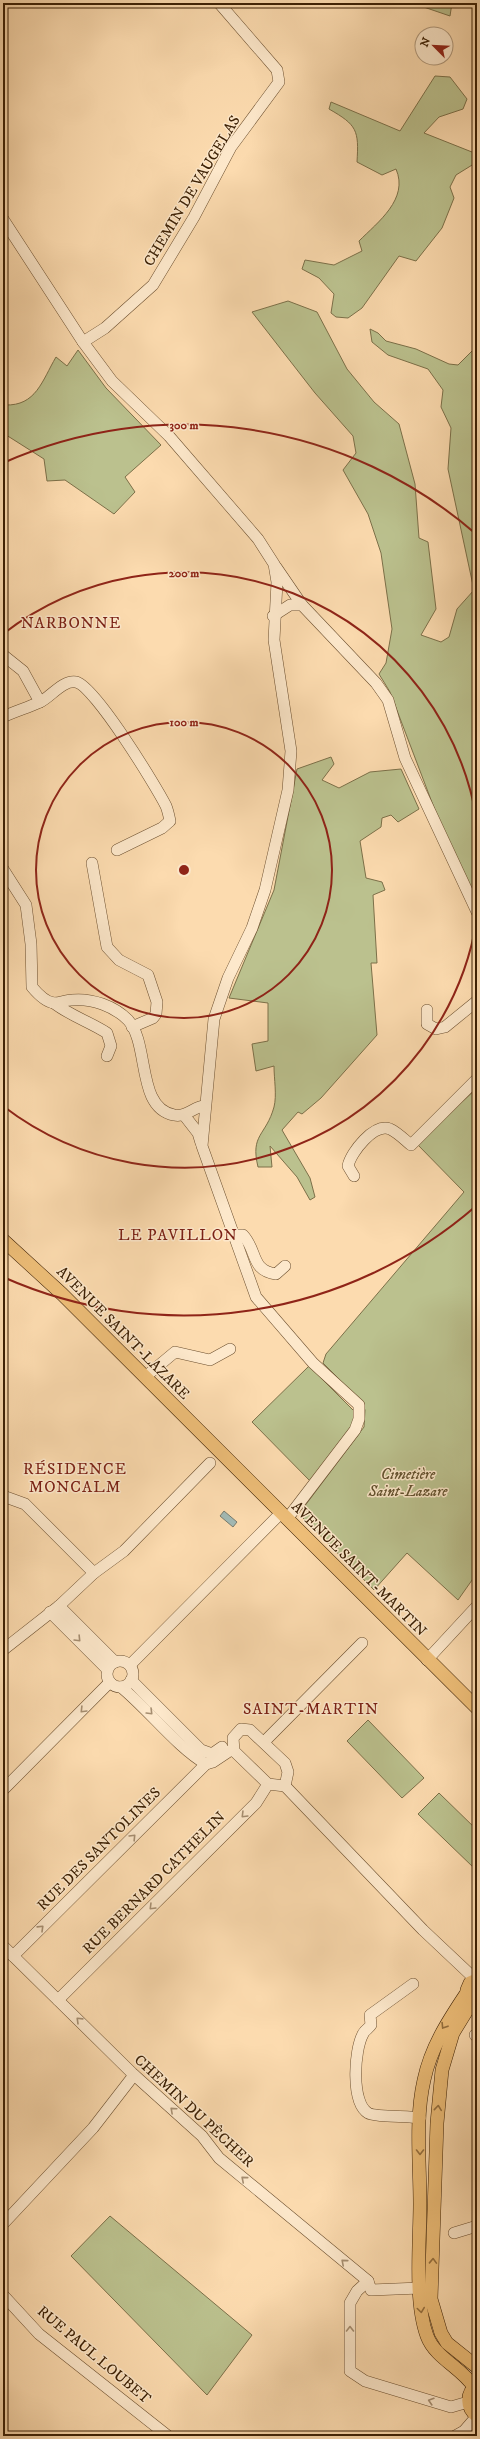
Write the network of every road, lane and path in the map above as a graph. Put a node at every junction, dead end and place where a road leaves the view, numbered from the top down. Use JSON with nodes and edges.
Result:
{"nodes":[{"id":1,"x":219,"y":3,"type":"edge"},
{"id":2,"x":3,"y":219,"type":"edge"},
{"id":3,"x":83,"y":342,"type":"junction"},
{"id":4,"x":274,"y":564,"type":"junction"},
{"id":5,"x":302,"y":605,"type":"junction"},
{"id":6,"x":274,"y":616,"type":"junction"},
{"id":7,"x":3,"y":655,"type":"edge"},
{"id":8,"x":40,"y":702,"type":"junction"},
{"id":9,"x":3,"y":717,"type":"edge"},
{"id":10,"x":117,"y":850,"type":"dead end"},
{"id":11,"x":92,"y":862,"type":"dead end"},
{"id":12,"x":3,"y":869,"type":"edge"},
{"id":13,"x":477,"y":912,"type":"edge"},
{"id":14,"x":477,"y":1001,"type":"edge"},
{"id":15,"x":54,"y":1003,"type":"junction"},
{"id":16,"x":427,"y":1010,"type":"dead end"},
{"id":17,"x":132,"y":1027,"type":"junction"},
{"id":18,"x":107,"y":1056,"type":"dead end"},
{"id":19,"x":477,"y":1079,"type":"edge"},
{"id":20,"x":206,"y":1106,"type":"junction"},
{"id":21,"x":184,"y":1115,"type":"junction"},
{"id":22,"x":202,"y":1146,"type":"junction"},
{"id":23,"x":354,"y":1176,"type":"dead end"},
{"id":24,"x":232,"y":1235,"type":"junction"},
{"id":25,"x":3,"y":1240,"type":"edge"},
{"id":26,"x":285,"y":1266,"type":"dead end"},
{"id":27,"x":230,"y":1348,"type":"dead end"},
{"id":28,"x":145,"y":1377,"type":"junction"},
{"id":29,"x":219,"y":1452,"type":"joint"},
{"id":30,"x":210,"y":1463,"type":"dead end"},
{"id":31,"x":3,"y":1496,"type":"edge"},
{"id":32,"x":284,"y":1516,"type":"junction"},
{"id":33,"x":94,"y":1573,"type":"junction"},
{"id":34,"x":477,"y":1606,"type":"edge"},
{"id":35,"x":54,"y":1609,"type":"junction"},
{"id":36,"x":362,"y":1643,"type":"dead end"},
{"id":37,"x":3,"y":1650,"type":"edge"},
{"id":38,"x":427,"y":1660,"type":"junction"},
{"id":39,"x":130,"y":1665,"type":"junction"},
{"id":40,"x":111,"y":1666,"type":"junction"},
{"id":41,"x":131,"y":1680,"type":"junction"},
{"id":42,"x":110,"y":1682,"type":"junction"},
{"id":43,"x":121,"y":1687,"type":"junction"},
{"id":44,"x":477,"y":1708,"type":"edge"},
{"id":45,"x":233,"y":1738,"type":"junction"},
{"id":46,"x":264,"y":1741,"type":"junction"},
{"id":47,"x":234,"y":1751,"type":"junction"},
{"id":48,"x":206,"y":1764,"type":"junction"},
{"id":49,"x":268,"y":1784,"type":"junction"},
{"id":50,"x":285,"y":1786,"type":"junction"},
{"id":51,"x":3,"y":1790,"type":"edge"},
{"id":52,"x":3,"y":1946,"type":"edge"},
{"id":53,"x":13,"y":1956,"type":"junction"},
{"id":54,"x":413,"y":1984,"type":"dead end"},
{"id":55,"x":473,"y":1991,"type":"edge"},
{"id":56,"x":58,"y":2000,"type":"junction"},
{"id":57,"x":134,"y":2075,"type":"junction"},
{"id":58,"x":420,"y":2118,"type":"junction"},
{"id":59,"x":3,"y":2224,"type":"edge"},
{"id":60,"x":477,"y":2226,"type":"edge"},
{"id":61,"x":454,"y":2233,"type":"dead end"},
{"id":62,"x":369,"y":2285,"type":"junction"},
{"id":63,"x":420,"y":2288,"type":"junction"},
{"id":64,"x":3,"y":2295,"type":"edge"},
{"id":65,"x":477,"y":2367,"type":"edge"},
{"id":66,"x":475,"y":2386,"type":"edge"},
{"id":67,"x":468,"y":2402,"type":"junction"},
{"id":68,"x":477,"y":2416,"type":"edge"},
{"id":69,"x":168,"y":2436,"type":"edge"},
{"id":70,"x":455,"y":2436,"type":"edge"}],
"edges":[{"from":1,"to":3,"type":"street","name":"CHEMIN DE VAUGELAS"},
{"from":2,"to":3,"type":"street"},
{"from":3,"to":4,"type":"street"},
{"from":4,"to":5,"type":"street"},
{"from":4,"to":6,"type":"street"},
{"from":5,"to":6,"type":"street"},
{"from":5,"to":13,"type":"street"},
{"from":6,"to":20,"type":"street"},
{"from":7,"to":8,"type":"street"},
{"from":8,"to":9,"type":"street"},
{"from":8,"to":10,"type":"street"},
{"from":11,"to":17,"type":"street"},
{"from":12,"to":15,"type":"street"},
{"from":14,"to":16,"type":"street"},
{"from":15,"to":17,"type":"street"},
{"from":15,"to":18,"type":"street"},
{"from":17,"to":21,"type":"street"},
{"from":19,"to":23,"type":"street"},
{"from":20,"to":21,"type":"street"},
{"from":20,"to":22,"type":"street"},
{"from":21,"to":22,"type":"street"},
{"from":22,"to":24,"type":"street"},
{"from":24,"to":26,"type":"street"},
{"from":24,"to":32,"type":"street"},
{"from":25,"to":28,"type":"main road","name":"AVENUE SAINT-LAZARE"},
{"from":27,"to":28,"type":"street"},
{"from":28,"to":29,"type":"main road","name":"AVENUE SAINT-LAZARE"},
{"from":29,"to":32,"type":"main road","name":"AVENUE SAINT-MARTIN"},
{"from":30,"to":33,"type":"street"},
{"from":31,"to":33,"type":"street"},
{"from":32,"to":38,"type":"main road","name":"AVENUE SAINT-MARTIN"},
{"from":32,"to":39,"type":"street"},
{"from":33,"to":35,"type":"street"},
{"from":34,"to":38,"type":"street"},
{"from":35,"to":37,"type":"street"},
{"from":35,"to":40,"type":"street"},
{"from":36,"to":46,"type":"street"},
{"from":38,"to":44,"type":"main road","name":"AVENUE SAINT-MARTIN"},
{"from":39,"to":40,"type":"street"},
{"from":39,"to":41,"type":"street"},
{"from":40,"to":42,"type":"street"},
{"from":41,"to":43,"type":"street"},
{"from":41,"to":45,"type":"street"},
{"from":42,"to":43,"type":"street"},
{"from":42,"to":51,"type":"street","one_way":true},
{"from":43,"to":48,"type":"street","one_way":true},
{"from":45,"to":46,"type":"street"},
{"from":45,"to":47,"type":"street"},
{"from":46,"to":50,"type":"street"},
{"from":47,"to":48,"type":"street","name":"RUE DES SANTOLINES"},
{"from":47,"to":49,"type":"street"},
{"from":53,"to":48,"type":"street","name":"RUE DES SANTOLINES","one_way":true},
{"from":49,"to":50,"type":"street"},
{"from":49,"to":56,"type":"street","name":"RUE BERNARD CATHELIN","one_way":true},
{"from":50,"to":55,"type":"street"},
{"from":52,"to":53,"type":"street","name":"CHEMIN DU PÊCHER"},
{"from":53,"to":56,"type":"street","name":"CHEMIN DU PÊCHER"},
{"from":54,"to":58,"type":"street"},
{"from":55,"to":58,"type":"main road","one_way":true},
{"from":65,"to":55,"type":"main road","one_way":true},
{"from":57,"to":56,"type":"street","name":"CHEMIN DU PÊCHER","one_way":true},
{"from":57,"to":59,"type":"street"},
{"from":62,"to":57,"type":"street","name":"CHEMIN DU PÊCHER","one_way":true},
{"from":58,"to":63,"type":"main road","one_way":true},
{"from":60,"to":61,"type":"street"},
{"from":62,"to":63,"type":"street"},
{"from":67,"to":62,"type":"street","one_way":true},
{"from":63,"to":66,"type":"main road","one_way":true},
{"from":64,"to":69,"type":"street","name":"RUE PAUL LOUBET"},
{"from":66,"to":67,"type":"main road"},
{"from":67,"to":68,"type":"main road"},
{"from":68,"to":70,"type":"street"}]}
